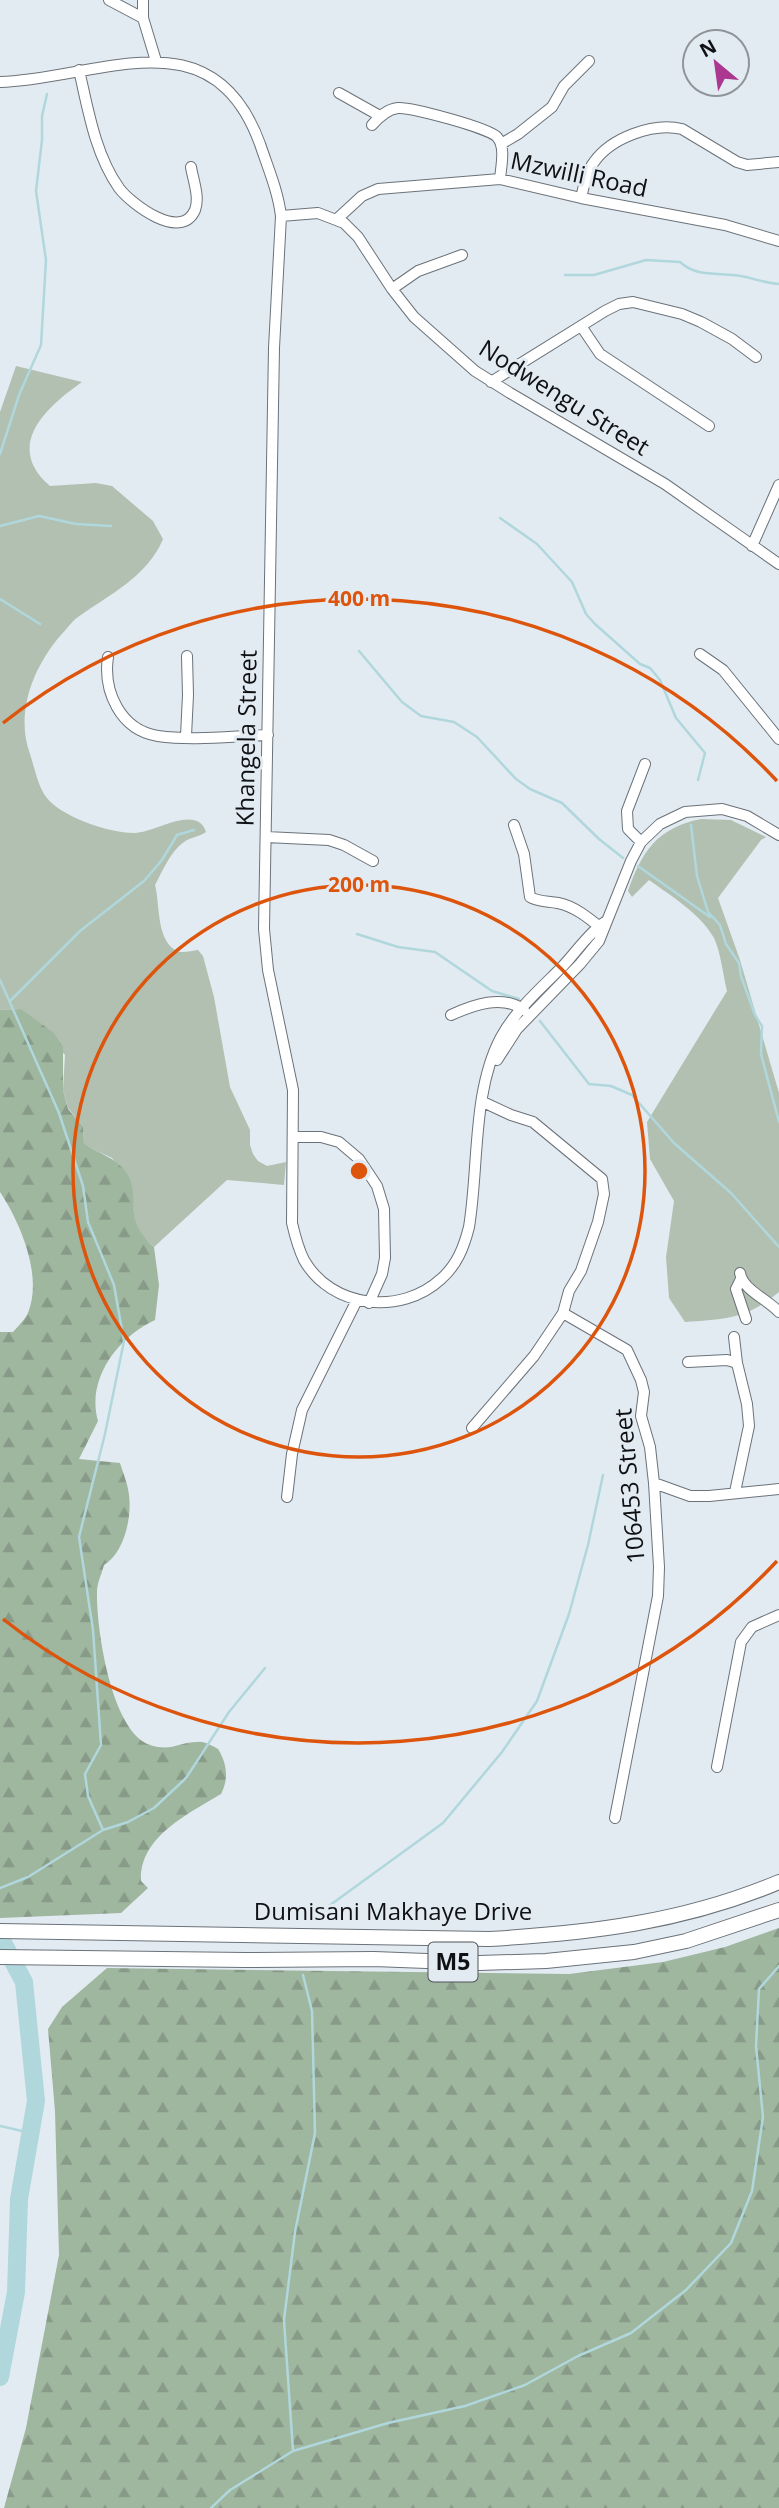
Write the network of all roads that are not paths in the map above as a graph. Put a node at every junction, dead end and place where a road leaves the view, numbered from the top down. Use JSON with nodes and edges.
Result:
{"nodes":[{"id":1,"x":110,"y":0,"type":"edge"},
{"id":2,"x":143,"y":0,"type":"edge"},
{"id":3,"x":143,"y":18,"type":"junction"},
{"id":4,"x":156,"y":61,"type":"junction"},
{"id":5,"x":589,"y":61,"type":"dead end"},
{"id":6,"x":79,"y":70,"type":"junction"},
{"id":7,"x":0,"y":82,"type":"edge"},
{"id":8,"x":340,"y":93,"type":"dead end"},
{"id":9,"x":380,"y":116,"type":"junction"},
{"id":10,"x":372,"y":125,"type":"dead end"},
{"id":11,"x":501,"y":144,"type":"junction"},
{"id":12,"x":779,"y":162,"type":"edge"},
{"id":13,"x":191,"y":167,"type":"dead end"},
{"id":14,"x":500,"y":179,"type":"junction"},
{"id":15,"x":580,"y":198,"type":"junction"},
{"id":16,"x":281,"y":216,"type":"junction"},
{"id":17,"x":337,"y":219,"type":"junction"},
{"id":18,"x":779,"y":241,"type":"edge"},
{"id":19,"x":462,"y":255,"type":"dead end"},
{"id":20,"x":392,"y":289,"type":"junction"},
{"id":21,"x":581,"y":326,"type":"junction"},
{"id":22,"x":756,"y":357,"type":"dead end"},
{"id":23,"x":491,"y":382,"type":"junction"},
{"id":24,"x":709,"y":426,"type":"dead end"},
{"id":25,"x":779,"y":485,"type":"edge"},
{"id":26,"x":752,"y":546,"type":"junction"},
{"id":27,"x":779,"y":564,"type":"edge"},
{"id":28,"x":700,"y":654,"type":"dead end"},
{"id":29,"x":187,"y":656,"type":"dead end"},
{"id":30,"x":108,"y":657,"type":"dead end"},
{"id":31,"x":268,"y":735,"type":"junction"},
{"id":32,"x":186,"y":736,"type":"junction"},
{"id":33,"x":779,"y":739,"type":"edge"},
{"id":34,"x":645,"y":764,"type":"dead end"},
{"id":35,"x":514,"y":825,"type":"dead end"},
{"id":36,"x":779,"y":835,"type":"edge"},
{"id":37,"x":266,"y":837,"type":"junction"},
{"id":38,"x":641,"y":842,"type":"junction"},
{"id":39,"x":373,"y":861,"type":"dead end"},
{"id":40,"x":603,"y":926,"type":"junction"},
{"id":41,"x":526,"y":1011,"type":"junction"},
{"id":42,"x":451,"y":1016,"type":"dead end"},
{"id":43,"x":483,"y":1102,"type":"junction"},
{"id":44,"x":294,"y":1137,"type":"junction"},
{"id":45,"x":357,"y":1300,"type":"junction"},
{"id":46,"x":369,"y":1303,"type":"junction"},
{"id":47,"x":775,"y":1308,"type":"edge"},
{"id":48,"x":563,"y":1313,"type":"junction"},
{"id":49,"x":746,"y":1318,"type":"dead end"},
{"id":50,"x":734,"y":1337,"type":"dead end"},
{"id":51,"x":688,"y":1362,"type":"dead end"},
{"id":52,"x":737,"y":1363,"type":"junction"},
{"id":53,"x":472,"y":1428,"type":"dead end"},
{"id":54,"x":654,"y":1483,"type":"junction"},
{"id":55,"x":779,"y":1489,"type":"edge"},
{"id":56,"x":735,"y":1492,"type":"junction"},
{"id":57,"x":287,"y":1497,"type":"dead end"},
{"id":58,"x":779,"y":1615,"type":"edge"},
{"id":59,"x":716,"y":1767,"type":"dead end"},
{"id":60,"x":615,"y":1818,"type":"dead end"},
{"id":61,"x":779,"y":1882,"type":"edge"},
{"id":62,"x":779,"y":1910,"type":"edge"},
{"id":63,"x":0,"y":1931,"type":"edge"},
{"id":64,"x":0,"y":1957,"type":"edge"}],
"edges":[{"from":1,"to":3,"type":"street"},
{"from":2,"to":3,"type":"street"},
{"from":3,"to":4,"type":"street"},
{"from":4,"to":6,"type":"street","name":"Khangela Street"},
{"from":4,"to":16,"type":"street","name":"Khangela Street"},
{"from":5,"to":11,"type":"street"},
{"from":6,"to":7,"type":"street","name":"Khangela Street"},
{"from":6,"to":13,"type":"street"},
{"from":8,"to":9,"type":"street"},
{"from":9,"to":10,"type":"street"},
{"from":9,"to":11,"type":"street"},
{"from":11,"to":14,"type":"street"},
{"from":12,"to":15,"type":"street"},
{"from":14,"to":15,"type":"street","name":"Mzwilli Road"},
{"from":14,"to":17,"type":"street","name":"Mzwilli Road"},
{"from":15,"to":18,"type":"street","name":"Mzwilli Road"},
{"from":16,"to":17,"type":"street"},
{"from":16,"to":31,"type":"street","name":"Khangela Street"},
{"from":17,"to":20,"type":"street","name":"Nodwengu Street"},
{"from":19,"to":20,"type":"street"},
{"from":20,"to":23,"type":"street","name":"Nodwengu Street"},
{"from":21,"to":22,"type":"street"},
{"from":21,"to":23,"type":"street"},
{"from":21,"to":24,"type":"street"},
{"from":23,"to":26,"type":"street","name":"Nodwengu Street"},
{"from":25,"to":26,"type":"street"},
{"from":26,"to":27,"type":"street","name":"Nodwengu Street"},
{"from":28,"to":33,"type":"street"},
{"from":29,"to":32,"type":"street"},
{"from":30,"to":32,"type":"street"},
{"from":31,"to":32,"type":"street"},
{"from":31,"to":37,"type":"street","name":"Khangela Street"},
{"from":34,"to":38,"type":"street"},
{"from":35,"to":40,"type":"street"},
{"from":36,"to":38,"type":"street","name":"Khangela Street"},
{"from":37,"to":39,"type":"street"},
{"from":37,"to":44,"type":"street","name":"Khangela Street"},
{"from":38,"to":40,"type":"street","name":"Khangela Street"},
{"from":40,"to":41,"type":"street","name":"Khangela Street"},
{"from":41,"to":42,"type":"street"},
{"from":41,"to":43,"type":"street","name":"Khangela Street"},
{"from":43,"to":46,"type":"street","name":"Khangela Street"},
{"from":43,"to":48,"type":"street"},
{"from":44,"to":45,"type":"street","name":"Khangela Street"},
{"from":44,"to":46,"type":"street"},
{"from":45,"to":46,"type":"street","name":"Khangela Street"},
{"from":45,"to":57,"type":"street"},
{"from":47,"to":49,"type":"street"},
{"from":48,"to":53,"type":"street"},
{"from":48,"to":54,"type":"street","name":"106453 Street"},
{"from":50,"to":52,"type":"street"},
{"from":51,"to":52,"type":"street"},
{"from":52,"to":56,"type":"street"},
{"from":54,"to":56,"type":"street"},
{"from":54,"to":60,"type":"street","name":"106453 Street"},
{"from":55,"to":56,"type":"street"},
{"from":58,"to":59,"type":"street"},
{"from":61,"to":63,"type":"main road","name":"Dumisani Makhaye Drive","number":"M5"},
{"from":62,"to":64,"type":"main road","name":"Dumisani Makhaye Drive","number":"M5"}]}
